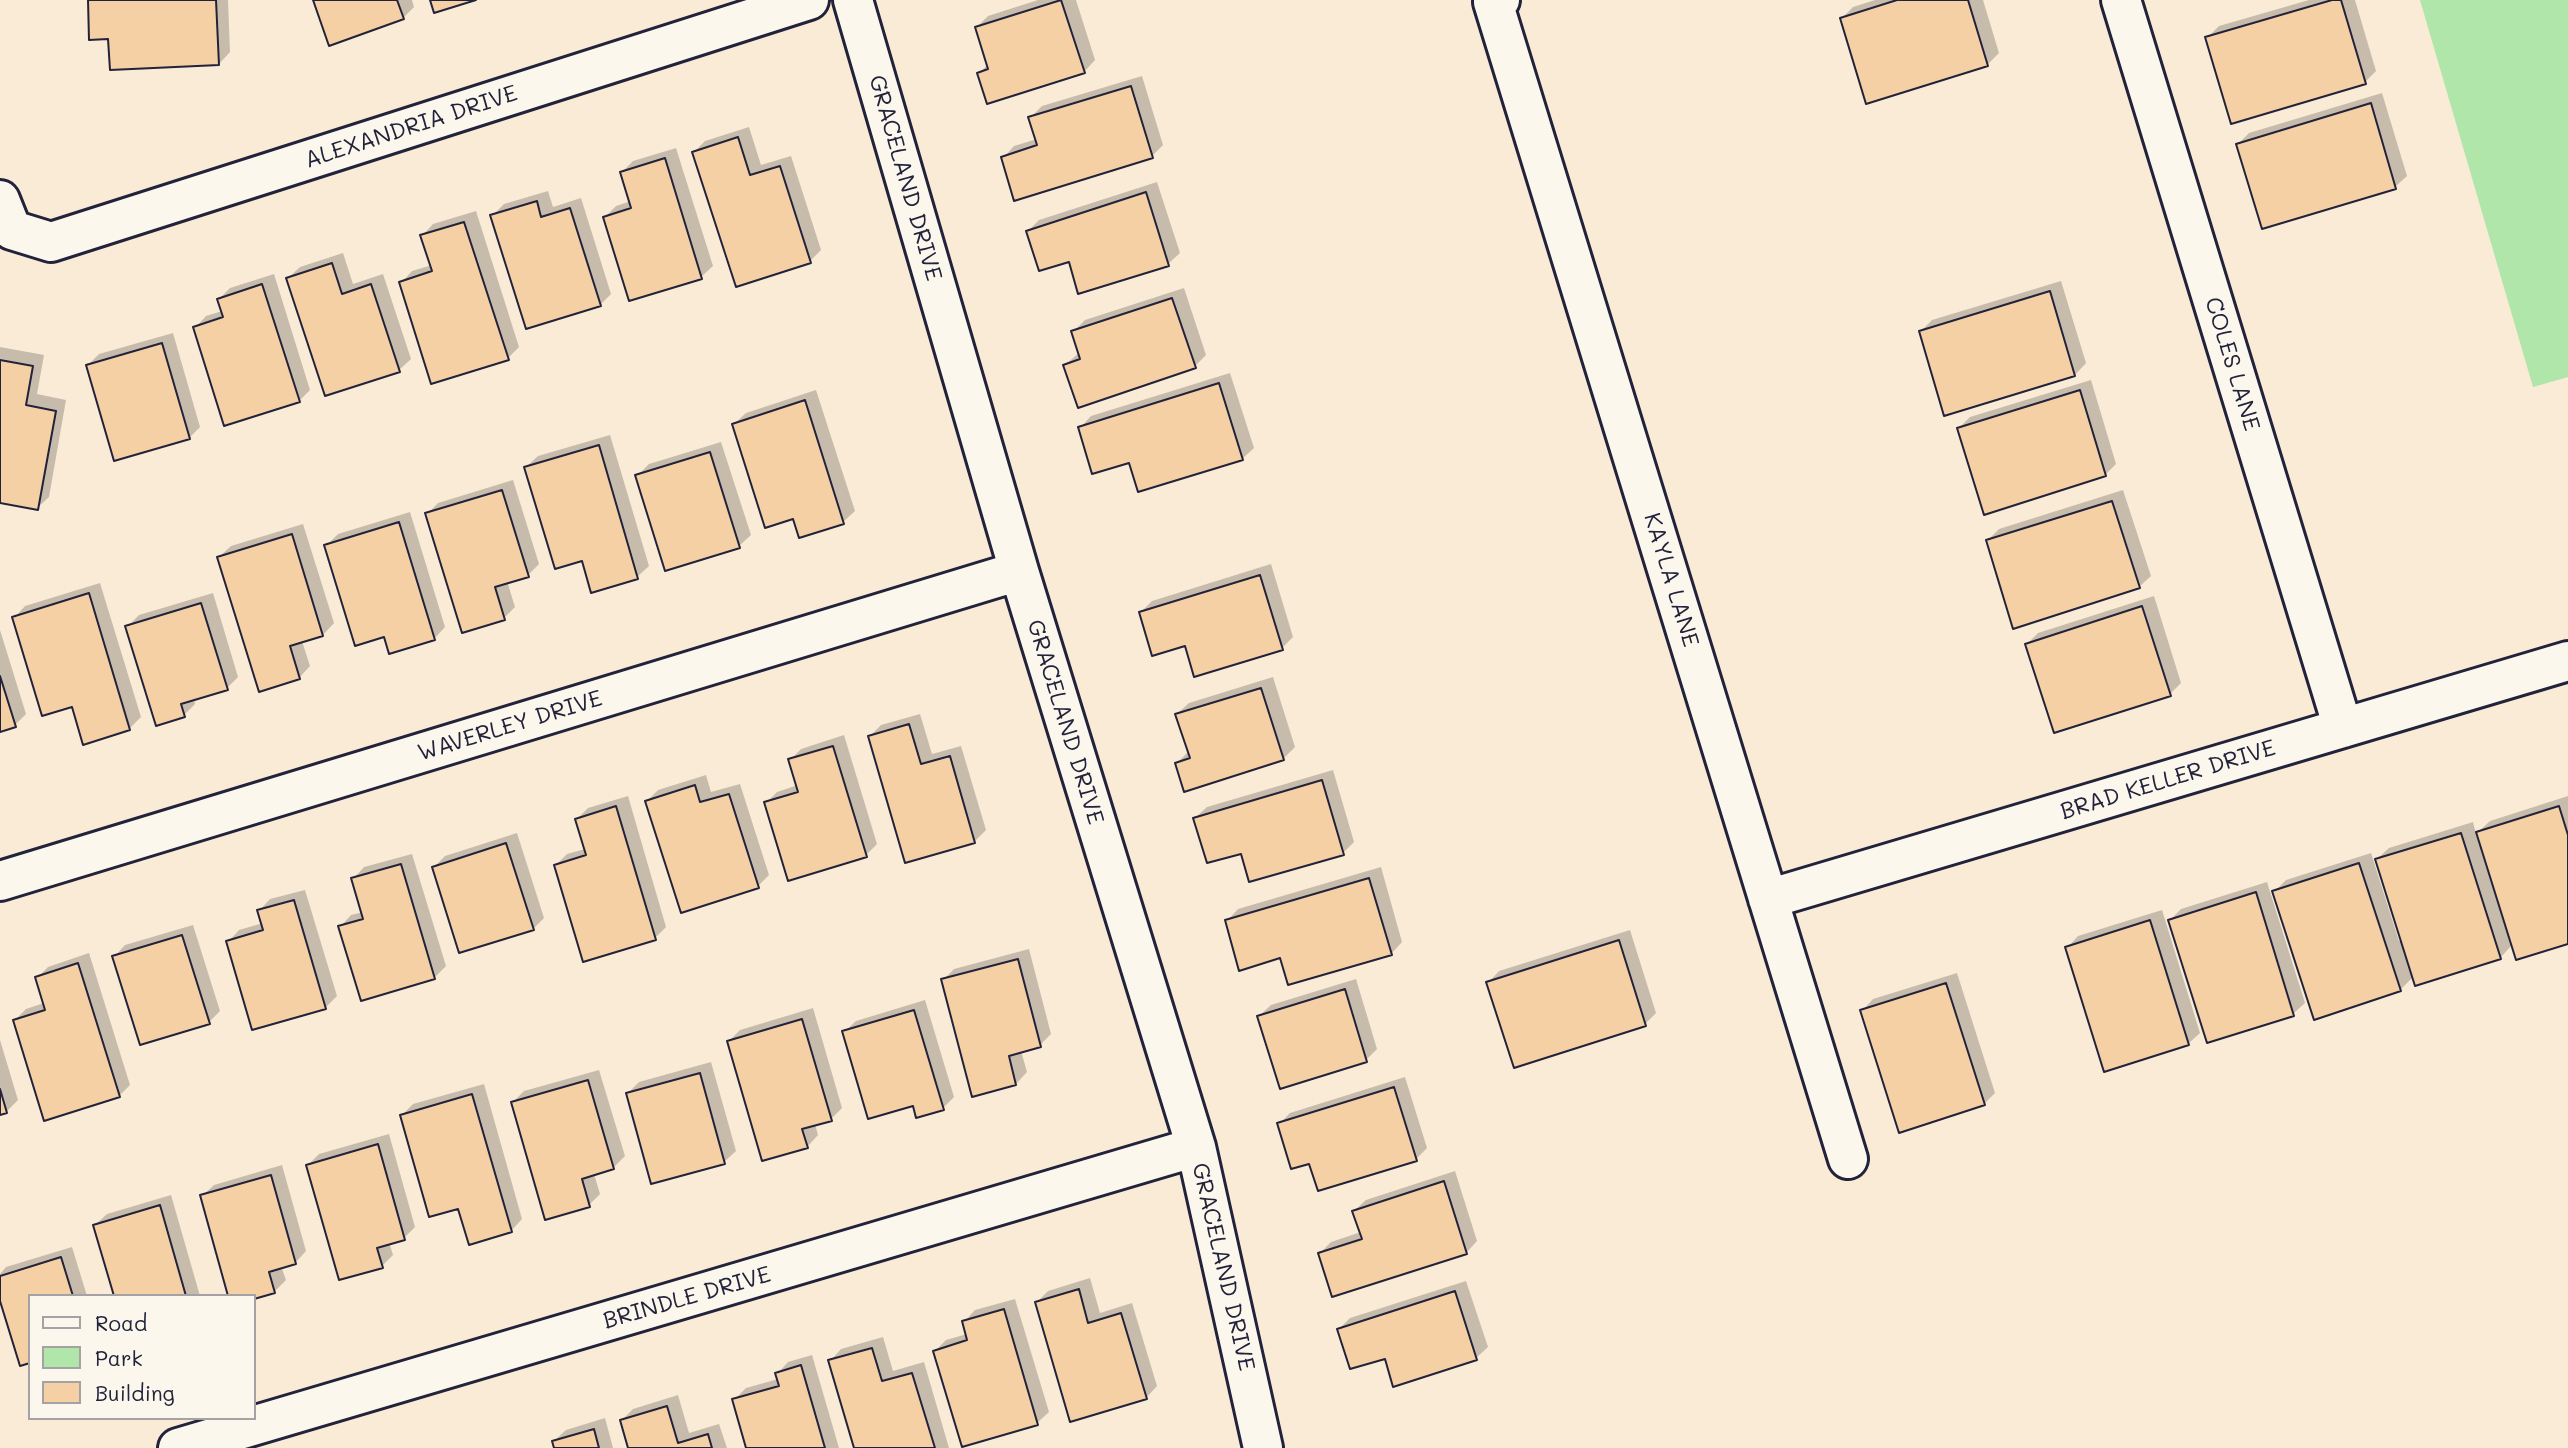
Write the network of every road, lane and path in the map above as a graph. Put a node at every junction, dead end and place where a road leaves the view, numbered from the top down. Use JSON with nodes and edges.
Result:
{"nodes":[{"id":1,"x":809,"y":0,"type":"edge"},
{"id":2,"x":853,"y":0,"type":"edge"},
{"id":3,"x":2121,"y":0,"type":"edge"},
{"id":4,"x":1497,"y":1,"type":"edge"},
{"id":5,"x":6,"y":215,"type":"edge"},
{"id":6,"x":1019,"y":571,"type":"junction"},
{"id":7,"x":2568,"y":661,"type":"edge"},
{"id":8,"x":2343,"y":728,"type":"junction"},
{"id":9,"x":0,"y":881,"type":"edge"},
{"id":10,"x":1768,"y":899,"type":"junction"},
{"id":11,"x":1196,"y":1147,"type":"junction"},
{"id":12,"x":1848,"y":1159,"type":"dead end"},
{"id":13,"x":178,"y":1448,"type":"edge"},
{"id":14,"x":1263,"y":1448,"type":"edge"}],
"edges":[{"from":1,"to":5,"type":"street","name":"ALEXANDRIA DRIVE"},
{"from":2,"to":6,"type":"street","name":"GRACELAND DRIVE"},
{"from":3,"to":8,"type":"street","name":"COLES LANE"},
{"from":4,"to":10,"type":"street","name":"KAYLA LANE"},
{"from":6,"to":9,"type":"street","name":"WAVERLEY DRIVE"},
{"from":6,"to":11,"type":"street","name":"GRACELAND DRIVE"},
{"from":7,"to":8,"type":"street","name":"BRAD KELLER DRIVE"},
{"from":8,"to":10,"type":"street","name":"BRAD KELLER DRIVE"},
{"from":10,"to":12,"type":"street","name":"KAYLA LANE"},
{"from":11,"to":13,"type":"street","name":"BRINDLE DRIVE"},
{"from":11,"to":14,"type":"street","name":"GRACELAND DRIVE"}]}
